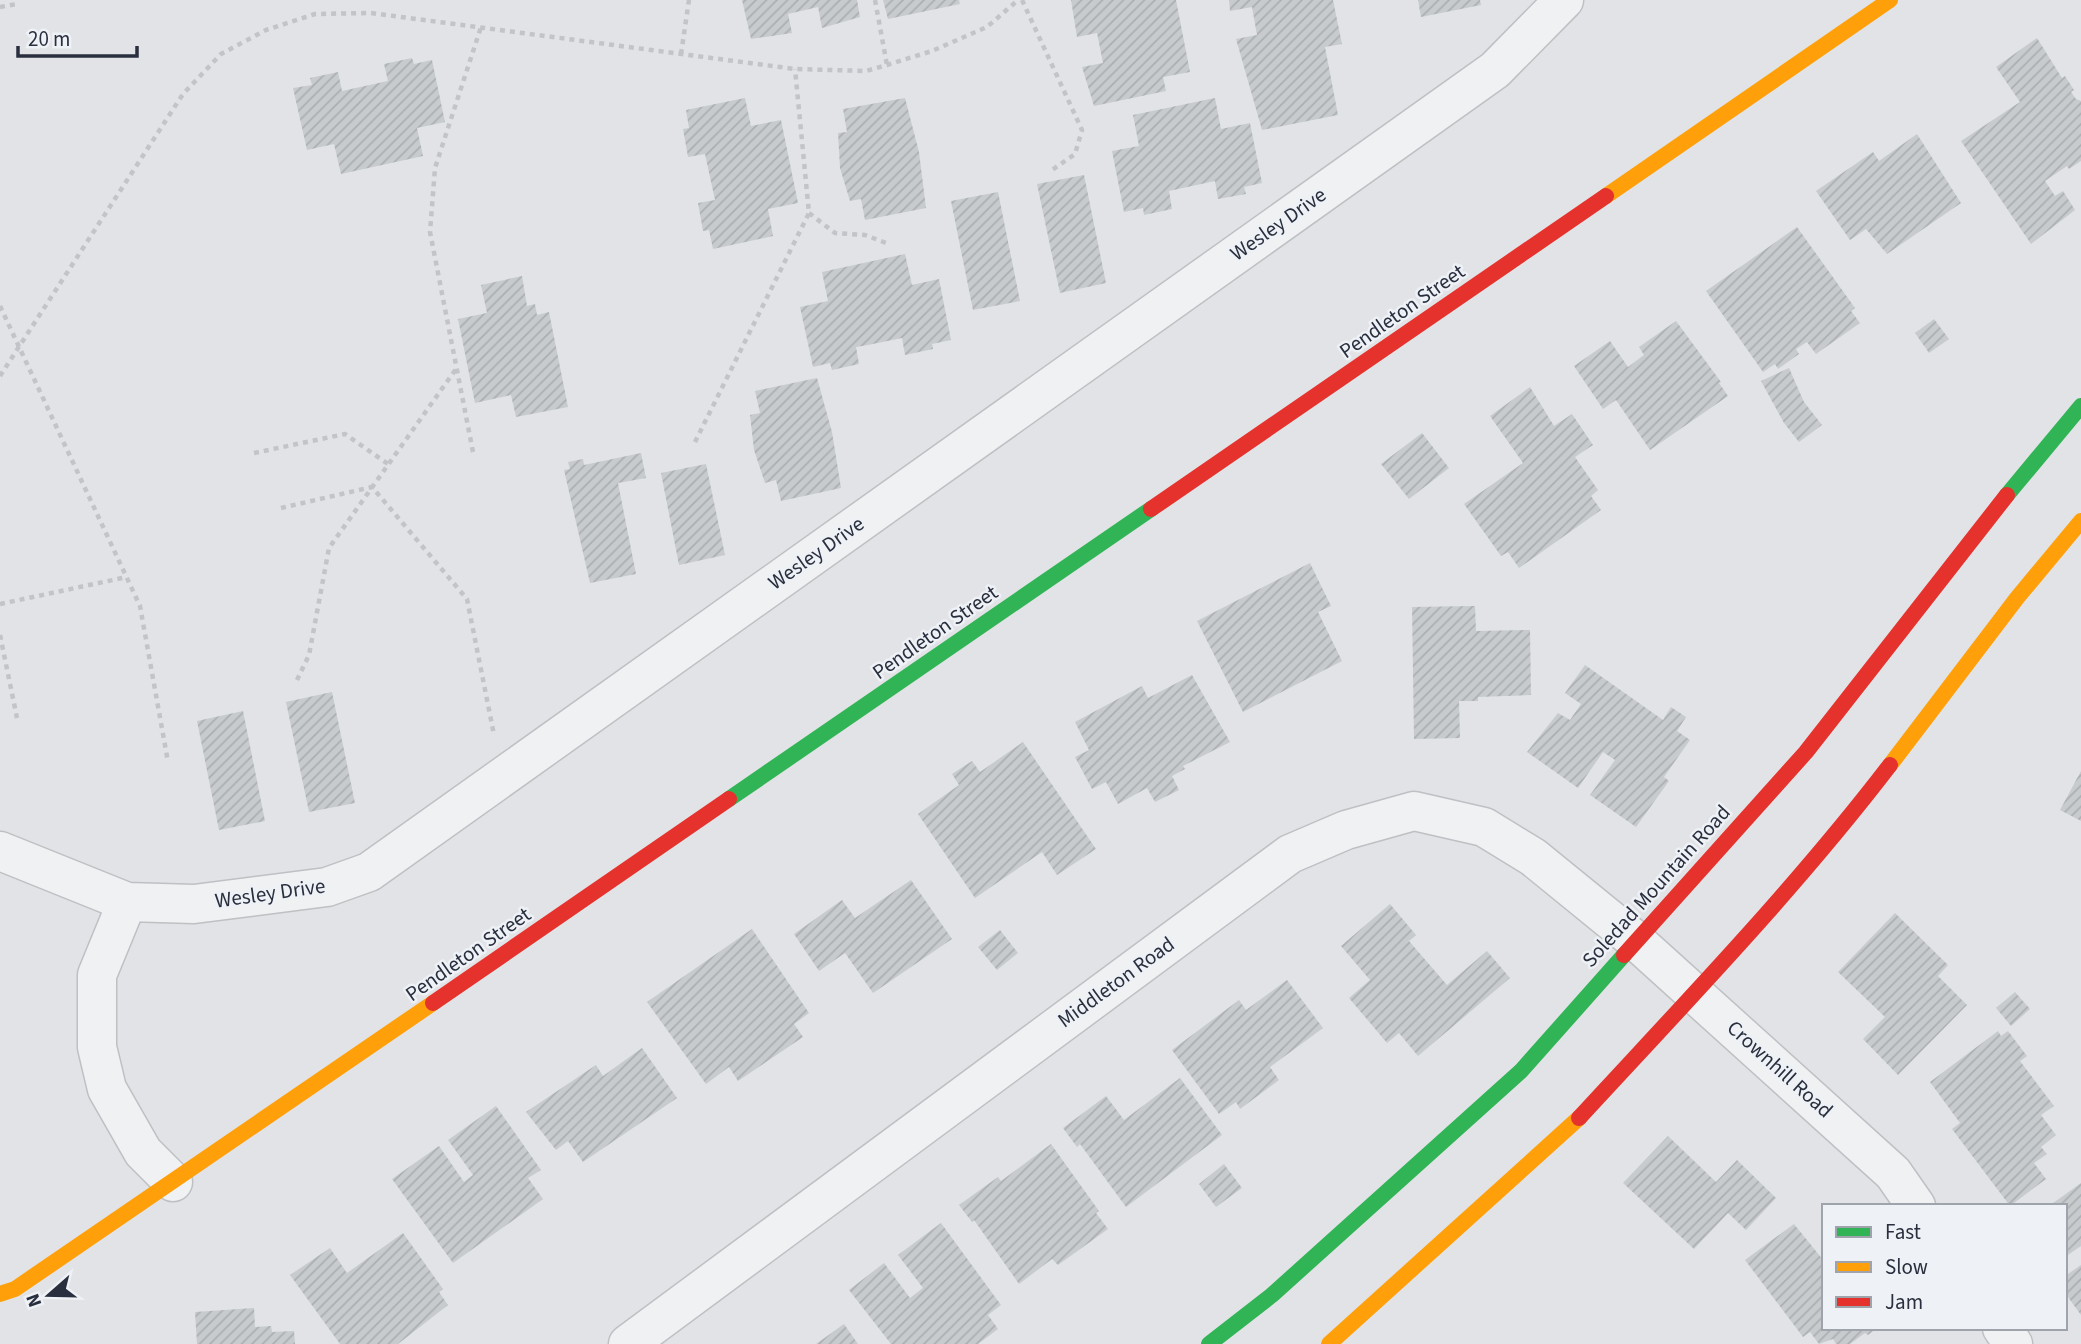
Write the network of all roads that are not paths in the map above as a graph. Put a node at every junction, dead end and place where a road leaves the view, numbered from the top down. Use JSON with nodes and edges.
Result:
{"nodes":[{"id":1,"x":1564,"y":0,"type":"edge"},
{"id":2,"x":1890,"y":0,"type":"edge"},
{"id":3,"x":2081,"y":406,"type":"edge"},
{"id":4,"x":2081,"y":522,"type":"edge"},
{"id":5,"x":0,"y":851,"type":"edge"},
{"id":6,"x":127,"y":902,"type":"junction"},
{"id":7,"x":1635,"y":940,"type":"junction"},
{"id":8,"x":1695,"y":992,"type":"junction"},
{"id":9,"x":173,"y":1182,"type":"junction"},
{"id":10,"x":1915,"y":1204,"type":"edge"},
{"id":11,"x":0,"y":1294,"type":"edge"},
{"id":12,"x":628,"y":1344,"type":"edge"},
{"id":13,"x":1209,"y":1344,"type":"edge"},
{"id":14,"x":1329,"y":1344,"type":"edge"}],
"edges":[{"from":1,"to":6,"type":"street","name":"Wesley Drive"},
{"from":2,"to":9,"type":"main road","name":"Pendleton Street"},
{"from":3,"to":7,"type":"main road","name":"Soledad Mountain Road"},
{"from":4,"to":8,"type":"main road"},
{"from":5,"to":6,"type":"street","name":"Wesley Drive"},
{"from":6,"to":9,"type":"street"},
{"from":7,"to":8,"type":"street","name":"Crownhill Road"},
{"from":7,"to":12,"type":"street","name":"Middleton Road"},
{"from":7,"to":13,"type":"main road","name":"Soledad Mountain Road"},
{"from":8,"to":10,"type":"street","name":"Crownhill Road"},
{"from":8,"to":14,"type":"main road"},
{"from":9,"to":11,"type":"main road","name":"Pendleton Street"}]}
